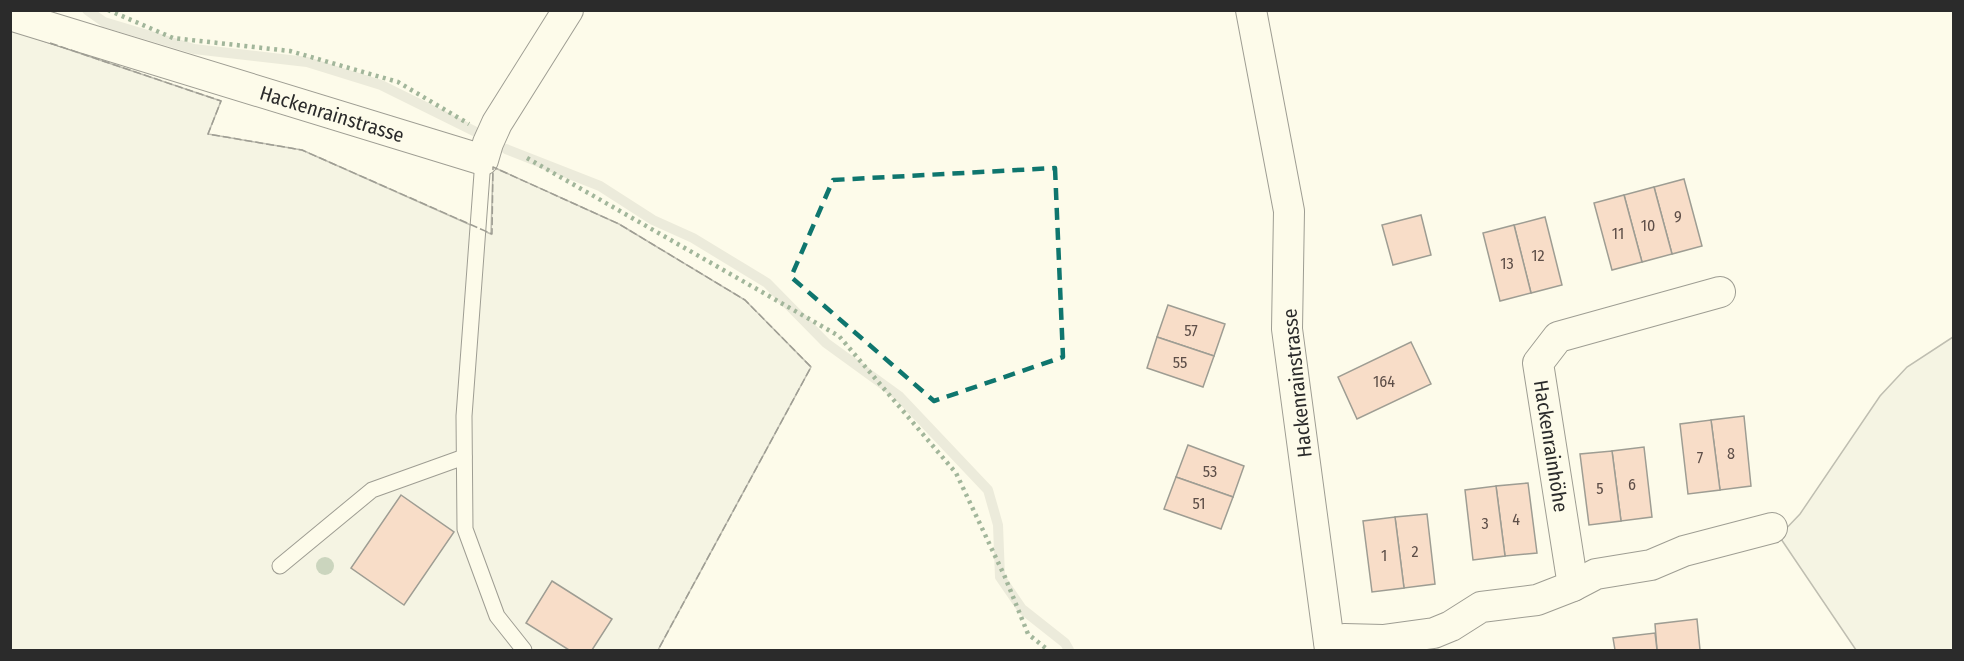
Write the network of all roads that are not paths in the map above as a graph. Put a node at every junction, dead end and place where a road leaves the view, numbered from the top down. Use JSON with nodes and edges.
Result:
{"nodes":[{"id":1,"x":568,"y":10,"type":"edge"},
{"id":2,"x":1251,"y":10,"type":"edge"},
{"id":3,"x":16,"y":17,"type":"dead end"},
{"id":4,"x":483,"y":160,"type":"junction"},
{"id":5,"x":1720,"y":292,"type":"dead end"},
{"id":6,"x":464,"y":457,"type":"junction"},
{"id":7,"x":1772,"y":528,"type":"dead end"},
{"id":8,"x":280,"y":566,"type":"dead end"},
{"id":9,"x":1573,"y":586,"type":"junction"},
{"id":10,"x":1329,"y":646,"type":"edge"},
{"id":11,"x":524,"y":651,"type":"edge"}],
"edges":[{"from":1,"to":4,"type":"street"},
{"from":2,"to":10,"type":"street","name":"Hackenrainstrasse"},
{"from":3,"to":4,"type":"street","name":"Hackenrainstrasse"},
{"from":4,"to":6,"type":"lane"},
{"from":5,"to":9,"type":"street","name":"Hackenrainhöhe"},
{"from":6,"to":8,"type":"lane"},
{"from":6,"to":11,"type":"lane"},
{"from":7,"to":9,"type":"street"},
{"from":9,"to":10,"type":"street"}]}
